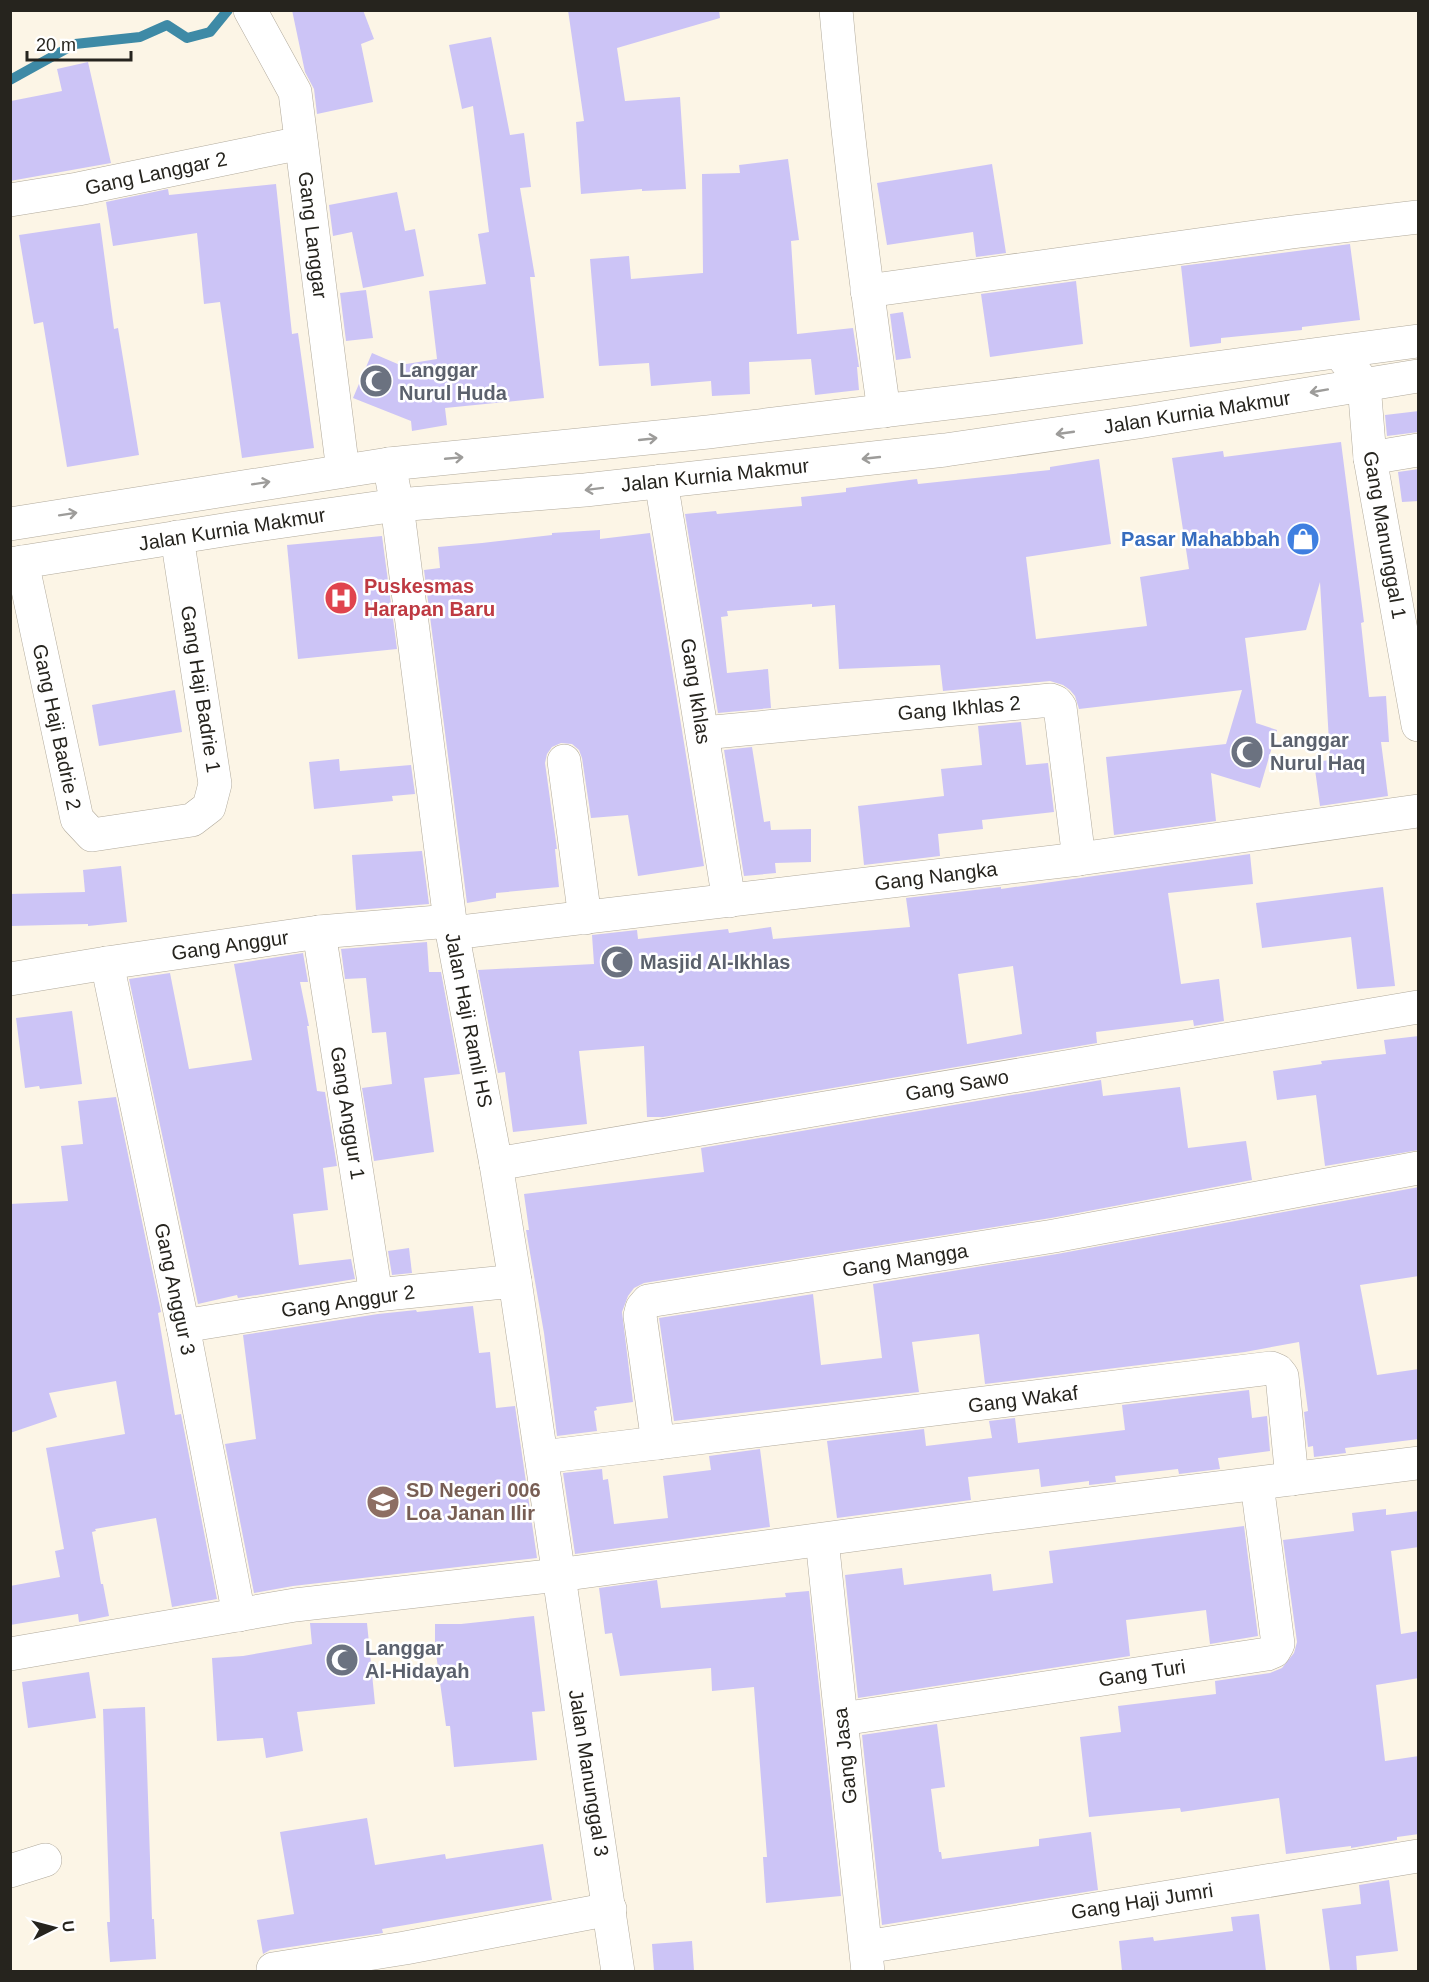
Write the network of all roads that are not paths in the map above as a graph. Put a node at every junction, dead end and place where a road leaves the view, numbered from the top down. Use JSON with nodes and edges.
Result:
{"nodes":[{"id":1,"x":250,"y":10,"type":"edge"},
{"id":2,"x":836,"y":10,"type":"edge"},
{"id":3,"x":301,"y":143,"type":"junction"},
{"id":4,"x":10,"y":200,"type":"edge"},
{"id":5,"x":1419,"y":216,"type":"edge"},
{"id":6,"x":867,"y":291,"type":"junction"},
{"id":7,"x":1419,"y":341,"type":"edge"},
{"id":8,"x":1339,"y":352,"type":"junction"},
{"id":9,"x":1419,"y":376,"type":"edge"},
{"id":10,"x":1364,"y":384,"type":"junction"},
{"id":11,"x":884,"y":411,"type":"junction"},
{"id":12,"x":1419,"y":450,"type":"edge"},
{"id":13,"x":1370,"y":458,"type":"junction"},
{"id":14,"x":390,"y":464,"type":"junction"},
{"id":15,"x":343,"y":471,"type":"junction"},
{"id":16,"x":661,"y":481,"type":"junction"},
{"id":17,"x":397,"y":505,"type":"junction"},
{"id":18,"x":10,"y":524,"type":"edge"},
{"id":19,"x":177,"y":537,"type":"junction"},
{"id":20,"x":16,"y":563,"type":"edge"},
{"id":21,"x":1419,"y":725,"type":"edge"},
{"id":22,"x":703,"y":733,"type":"junction"},
{"id":23,"x":564,"y":761,"type":"dead end"},
{"id":24,"x":1419,"y":811,"type":"edge"},
{"id":25,"x":144,"y":828,"type":"joint"},
{"id":26,"x":1078,"y":859,"type":"junction"},
{"id":27,"x":729,"y":901,"type":"junction"},
{"id":28,"x":585,"y":918,"type":"junction"},
{"id":29,"x":451,"y":927,"type":"junction"},
{"id":30,"x":319,"y":932,"type":"junction"},
{"id":31,"x":107,"y":963,"type":"junction"},
{"id":32,"x":10,"y":979,"type":"edge"},
{"id":33,"x":1419,"y":1007,"type":"edge"},
{"id":34,"x":496,"y":1164,"type":"junction"},
{"id":35,"x":1419,"y":1168,"type":"edge"},
{"id":36,"x":515,"y":1281,"type":"junction"},
{"id":37,"x":376,"y":1295,"type":"junction"},
{"id":38,"x":183,"y":1326,"type":"junction"},
{"id":39,"x":658,"y":1443,"type":"junction"},
{"id":40,"x":542,"y":1456,"type":"junction"},
{"id":41,"x":1419,"y":1463,"type":"edge"},
{"id":42,"x":1292,"y":1479,"type":"junction"},
{"id":43,"x":1257,"y":1484,"type":"junction"},
{"id":44,"x":822,"y":1540,"type":"junction"},
{"id":45,"x":558,"y":1575,"type":"junction"},
{"id":46,"x":239,"y":1616,"type":"junction"},
{"id":47,"x":10,"y":1654,"type":"edge"},
{"id":48,"x":842,"y":1719,"type":"junction"},
{"id":49,"x":1419,"y":1856,"type":"edge"},
{"id":50,"x":45,"y":1860,"type":"dead end"},
{"id":51,"x":10,"y":1871,"type":"edge"},
{"id":52,"x":610,"y":1909,"type":"junction"},
{"id":53,"x":867,"y":1959,"type":"edge"},
{"id":54,"x":273,"y":1969,"type":"dead end"},
{"id":55,"x":618,"y":1971,"type":"edge"}],
"edges":[{"from":1,"to":3,"type":"street","name":"Gang Langgar"},
{"from":2,"to":6,"type":"street"},
{"from":3,"to":4,"type":"street","name":"Gang Langgar 2"},
{"from":3,"to":15,"type":"street","name":"Gang Langgar"},
{"from":5,"to":6,"type":"street"},
{"from":6,"to":11,"type":"street"},
{"from":7,"to":8,"type":"street","name":"Jalan Kurnia Makmur"},
{"from":8,"to":10,"type":"street"},
{"from":8,"to":11,"type":"street","name":"Jalan Kurnia Makmur"},
{"from":9,"to":10,"type":"street","name":"Jalan Kurnia Makmur"},
{"from":10,"to":13,"type":"street","name":"Gang Manunggal 1"},
{"from":10,"to":16,"type":"street","name":"Jalan Kurnia Makmur","one_way":true},
{"from":14,"to":11,"type":"street","name":"Jalan Kurnia Makmur","one_way":true},
{"from":12,"to":13,"type":"street"},
{"from":13,"to":21,"type":"street","name":"Gang Manunggal 1"},
{"from":14,"to":15,"type":"street","name":"Jalan Kurnia Makmur"},
{"from":14,"to":17,"type":"street","name":"Jalan Haji Ramli HS"},
{"from":18,"to":15,"type":"street","name":"Jalan Kurnia Makmur","one_way":true},
{"from":16,"to":17,"type":"street","name":"Jalan Kurnia Makmur","one_way":true},
{"from":16,"to":22,"type":"street","name":"Gang Ikhlas"},
{"from":17,"to":19,"type":"street","name":"Jalan Kurnia Makmur"},
{"from":17,"to":29,"type":"street","name":"Jalan Haji Ramli HS"},
{"from":19,"to":20,"type":"street","name":"Jalan Kurnia Makmur"},
{"from":19,"to":25,"type":"street","name":"Gang Haji Badrie 1"},
{"from":20,"to":25,"type":"street","name":"Gang Haji Badrie 2"},
{"from":22,"to":26,"type":"street","name":"Gang Ikhlas 2"},
{"from":22,"to":27,"type":"street","name":"Gang Ikhlas"},
{"from":23,"to":28,"type":"street"},
{"from":24,"to":26,"type":"street","name":"Gang Nangka"},
{"from":26,"to":27,"type":"street","name":"Gang Nangka"},
{"from":27,"to":28,"type":"street","name":"Gang Nangka"},
{"from":28,"to":29,"type":"street","name":"Gang Nangka"},
{"from":29,"to":30,"type":"street","name":"Gang Anggur"},
{"from":29,"to":34,"type":"street","name":"Jalan Haji Ramli HS"},
{"from":30,"to":31,"type":"street","name":"Gang Anggur"},
{"from":30,"to":37,"type":"street","name":"Gang Anggur 1"},
{"from":31,"to":32,"type":"street","name":"Gang Anggur"},
{"from":31,"to":38,"type":"street","name":"Gang Anggur 3"},
{"from":33,"to":34,"type":"street","name":"Gang Sawo"},
{"from":34,"to":36,"type":"street","name":"Jalan Haji Ramli HS"},
{"from":35,"to":39,"type":"street","name":"Gang Mangga"},
{"from":36,"to":37,"type":"street","name":"Gang Anggur 2"},
{"from":36,"to":40,"type":"street","name":"Jalan Haji Ramli HS"},
{"from":37,"to":38,"type":"street","name":"Gang Anggur 2"},
{"from":38,"to":46,"type":"street","name":"Gang Anggur 3"},
{"from":39,"to":40,"type":"street"},
{"from":39,"to":42,"type":"street","name":"Gang Wakaf"},
{"from":40,"to":45,"type":"street","name":"Jalan Haji Ramli HS"},
{"from":41,"to":42,"type":"street"},
{"from":42,"to":43,"type":"street"},
{"from":43,"to":44,"type":"street"},
{"from":43,"to":48,"type":"street","name":"Gang Turi"},
{"from":44,"to":45,"type":"street"},
{"from":44,"to":48,"type":"street","name":"Gang Jasa"},
{"from":45,"to":46,"type":"street"},
{"from":45,"to":52,"type":"street","name":"Jalan Manunggal 3"},
{"from":46,"to":47,"type":"street"},
{"from":48,"to":53,"type":"street","name":"Gang Jasa"},
{"from":49,"to":53,"type":"street","name":"Gang Haji Jumri"},
{"from":50,"to":51,"type":"street"},
{"from":52,"to":54,"type":"street"},
{"from":52,"to":55,"type":"street","name":"Jalan Manunggal 3"}]}
